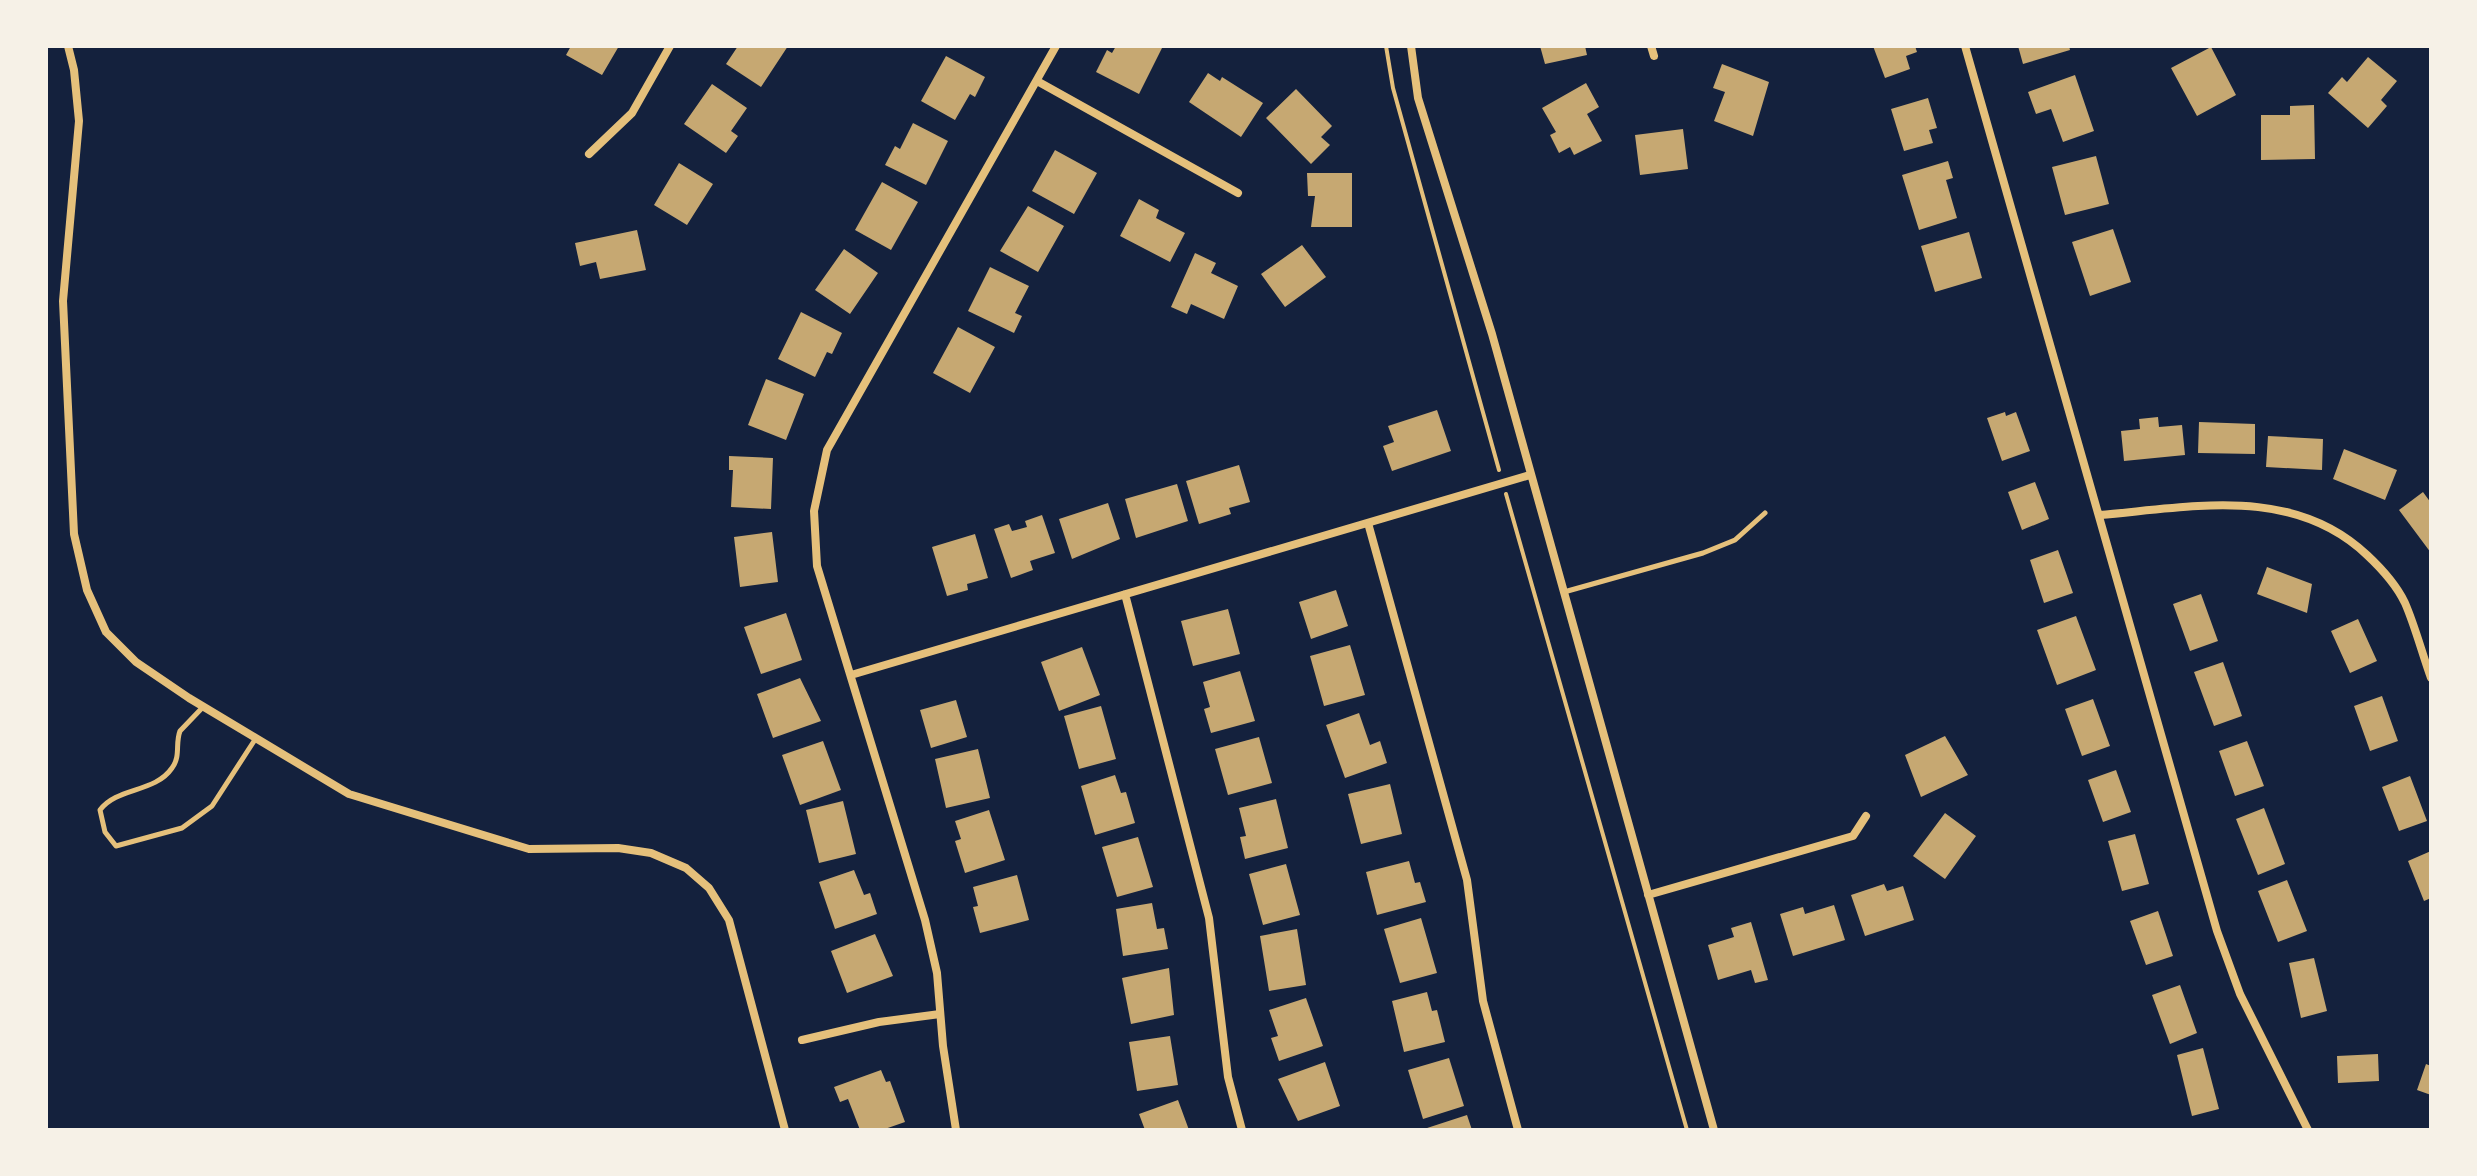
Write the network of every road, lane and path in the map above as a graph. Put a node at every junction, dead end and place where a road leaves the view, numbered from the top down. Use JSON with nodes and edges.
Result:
{"nodes":[{"id":1,"x":68,"y":46,"type":"edge"},
{"id":2,"x":670,"y":46,"type":"edge"},
{"id":3,"x":1056,"y":46,"type":"edge"},
{"id":4,"x":1386,"y":46,"type":"edge"},
{"id":5,"x":1411,"y":46,"type":"edge"},
{"id":6,"x":1651,"y":46,"type":"edge"},
{"id":7,"x":1965,"y":46,"type":"edge"},
{"id":8,"x":1654,"y":56,"type":"dead end"},
{"id":9,"x":1037,"y":81,"type":"junction"},
{"id":10,"x":589,"y":154,"type":"dead end"},
{"id":11,"x":1238,"y":193,"type":"dead end"},
{"id":12,"x":1530,"y":475,"type":"junction"},
{"id":13,"x":1503,"y":483,"type":"junction"},
{"id":14,"x":1765,"y":513,"type":"dead end"},
{"id":15,"x":2100,"y":515,"type":"junction"},
{"id":16,"x":1368,"y":523,"type":"junction"},
{"id":17,"x":1563,"y":592,"type":"junction"},
{"id":18,"x":1125,"y":594,"type":"junction"},
{"id":19,"x":851,"y":675,"type":"junction"},
{"id":20,"x":2431,"y":678,"type":"edge"},
{"id":21,"x":203,"y":707,"type":"junction"},
{"id":22,"x":256,"y":738,"type":"junction"},
{"id":23,"x":1866,"y":816,"type":"dead end"},
{"id":24,"x":1648,"y":895,"type":"junction"},
{"id":25,"x":940,"y":1014,"type":"junction"},
{"id":26,"x":802,"y":1040,"type":"dead end"},
{"id":27,"x":785,"y":1130,"type":"edge"},
{"id":28,"x":956,"y":1130,"type":"edge"},
{"id":29,"x":1242,"y":1130,"type":"edge"},
{"id":30,"x":1518,"y":1130,"type":"edge"},
{"id":31,"x":1687,"y":1130,"type":"edge"},
{"id":32,"x":1714,"y":1130,"type":"edge"},
{"id":33,"x":2308,"y":1130,"type":"edge"}],
"edges":[{"from":1,"to":21,"type":"street"},
{"from":2,"to":10,"type":"street"},
{"from":3,"to":9,"type":"street"},
{"from":4,"to":13,"type":"path"},
{"from":5,"to":12,"type":"street"},
{"from":6,"to":8,"type":"street"},
{"from":7,"to":15,"type":"street"},
{"from":9,"to":11,"type":"street"},
{"from":9,"to":19,"type":"street"},
{"from":12,"to":13,"type":"street"},
{"from":12,"to":17,"type":"street"},
{"from":13,"to":16,"type":"street"},
{"from":13,"to":31,"type":"path"},
{"from":14,"to":17,"type":"lane"},
{"from":15,"to":20,"type":"street"},
{"from":15,"to":33,"type":"street"},
{"from":16,"to":18,"type":"street"},
{"from":16,"to":30,"type":"street"},
{"from":17,"to":24,"type":"street"},
{"from":18,"to":19,"type":"street"},
{"from":18,"to":29,"type":"street"},
{"from":19,"to":25,"type":"street"},
{"from":21,"to":22,"type":"street"},
{"from":21,"to":22,"type":"lane"},
{"from":22,"to":27,"type":"street"},
{"from":23,"to":24,"type":"street"},
{"from":24,"to":32,"type":"street"},
{"from":25,"to":26,"type":"street"},
{"from":25,"to":28,"type":"street"}]}
